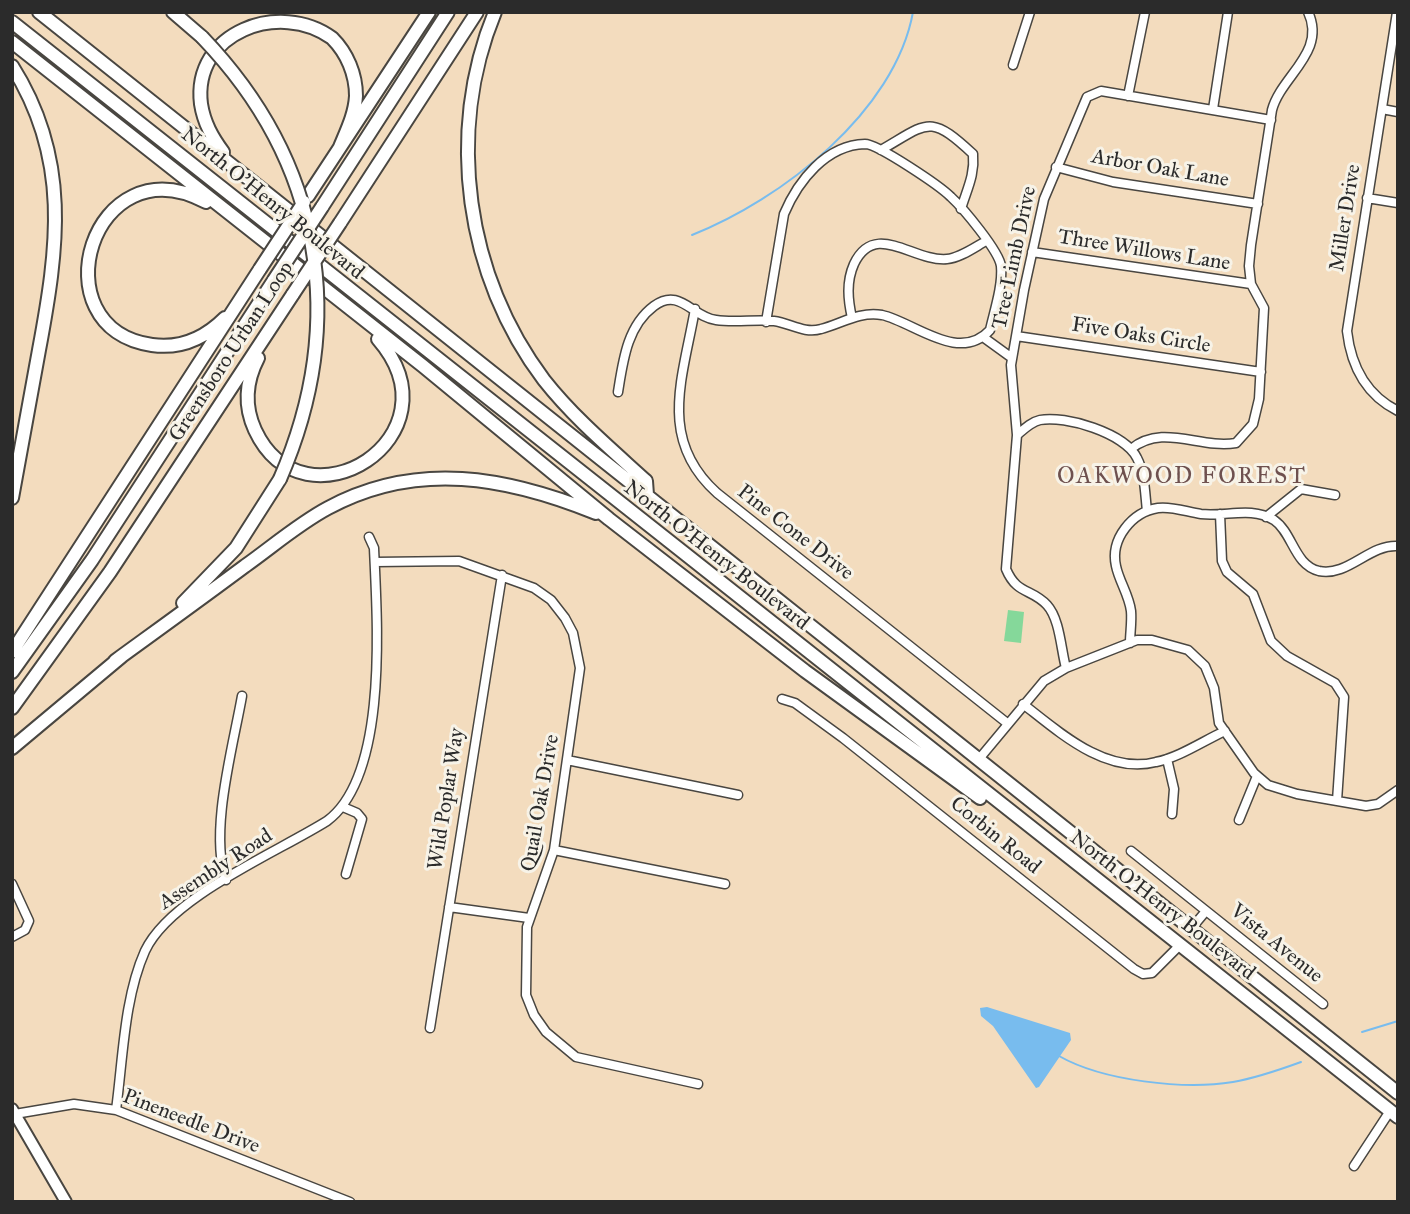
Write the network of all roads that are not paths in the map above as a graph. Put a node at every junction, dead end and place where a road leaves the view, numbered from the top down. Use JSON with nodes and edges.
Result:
{"nodes":[{"id":1,"x":38,"y":12,"type":"edge"},
{"id":2,"x":173,"y":12,"type":"edge"},
{"id":3,"x":429,"y":12,"type":"edge"},
{"id":4,"x":449,"y":12,"type":"edge"},
{"id":5,"x":477,"y":12,"type":"edge"},
{"id":6,"x":495,"y":12,"type":"edge"},
{"id":7,"x":1030,"y":12,"type":"edge"},
{"id":8,"x":1145,"y":12,"type":"edge"},
{"id":9,"x":1228,"y":12,"type":"edge"},
{"id":10,"x":1308,"y":12,"type":"edge"},
{"id":11,"x":1397,"y":12,"type":"edge"},
{"id":12,"x":12,"y":22,"type":"edge"},
{"id":13,"x":12,"y":42,"type":"edge"},
{"id":14,"x":1013,"y":65,"type":"dead end"},
{"id":15,"x":12,"y":66,"type":"edge"},
{"id":16,"x":1128,"y":96,"type":"junction"},
{"id":17,"x":1213,"y":109,"type":"junction"},
{"id":18,"x":1382,"y":109,"type":"junction"},
{"id":19,"x":1398,"y":112,"type":"edge"},
{"id":20,"x":1271,"y":120,"type":"junction"},
{"id":21,"x":340,"y":147,"type":"junction"},
{"id":22,"x":881,"y":150,"type":"junction"},
{"id":23,"x":231,"y":164,"type":"junction"},
{"id":24,"x":1056,"y":167,"type":"junction"},
{"id":25,"x":1367,"y":198,"type":"junction"},
{"id":26,"x":1398,"y":203,"type":"edge"},
{"id":27,"x":1258,"y":204,"type":"junction"},
{"id":28,"x":961,"y":209,"type":"junction"},
{"id":29,"x":223,"y":212,"type":"junction"},
{"id":30,"x":986,"y":241,"type":"junction"},
{"id":31,"x":1032,"y":252,"type":"junction"},
{"id":32,"x":1251,"y":284,"type":"junction"},
{"id":33,"x":239,"y":302,"type":"junction"},
{"id":34,"x":695,"y":309,"type":"junction"},
{"id":35,"x":852,"y":318,"type":"junction"},
{"id":36,"x":362,"y":321,"type":"junction"},
{"id":37,"x":766,"y":322,"type":"junction"},
{"id":38,"x":271,"y":329,"type":"junction"},
{"id":39,"x":1016,"y":335,"type":"junction"},
{"id":40,"x":983,"y":337,"type":"junction"},
{"id":41,"x":1012,"y":358,"type":"junction"},
{"id":42,"x":1261,"y":372,"type":"junction"},
{"id":43,"x":618,"y":392,"type":"dead end"},
{"id":44,"x":1398,"y":411,"type":"edge"},
{"id":45,"x":1017,"y":435,"type":"junction"},
{"id":46,"x":1131,"y":449,"type":"junction"},
{"id":47,"x":647,"y":495,"type":"junction"},
{"id":48,"x":1335,"y":495,"type":"dead end"},
{"id":49,"x":12,"y":498,"type":"edge"},
{"id":50,"x":1147,"y":511,"type":"junction"},
{"id":51,"x":1220,"y":514,"type":"junction"},
{"id":52,"x":1266,"y":517,"type":"junction"},
{"id":53,"x":609,"y":519,"type":"junction"},
{"id":54,"x":369,"y":537,"type":"dead end"},
{"id":55,"x":1398,"y":546,"type":"edge"},
{"id":56,"x":375,"y":562,"type":"junction"},
{"id":57,"x":502,"y":575,"type":"junction"},
{"id":58,"x":1130,"y":643,"type":"junction"},
{"id":59,"x":12,"y":652,"type":"edge"},
{"id":60,"x":115,"y":661,"type":"junction"},
{"id":61,"x":1066,"y":668,"type":"junction"},
{"id":62,"x":12,"y":672,"type":"edge"},
{"id":63,"x":242,"y":696,"type":"dead end"},
{"id":64,"x":782,"y":699,"type":"dead end"},
{"id":65,"x":1023,"y":704,"type":"junction"},
{"id":66,"x":12,"y":708,"type":"edge"},
{"id":67,"x":1007,"y":723,"type":"junction"},
{"id":68,"x":1225,"y":731,"type":"junction"},
{"id":69,"x":12,"y":748,"type":"edge"},
{"id":70,"x":979,"y":759,"type":"junction"},
{"id":71,"x":1167,"y":759,"type":"junction"},
{"id":72,"x":567,"y":760,"type":"junction"},
{"id":73,"x":1257,"y":776,"type":"junction"},
{"id":74,"x":1398,"y":790,"type":"edge"},
{"id":75,"x":738,"y":795,"type":"dead end"},
{"id":76,"x":1337,"y":801,"type":"junction"},
{"id":77,"x":343,"y":807,"type":"junction"},
{"id":78,"x":1172,"y":814,"type":"dead end"},
{"id":79,"x":1239,"y":820,"type":"dead end"},
{"id":80,"x":554,"y":850,"type":"junction"},
{"id":81,"x":1131,"y":852,"type":"dead end"},
{"id":82,"x":1068,"y":857,"type":"junction"},
{"id":83,"x":346,"y":874,"type":"dead end"},
{"id":84,"x":226,"y":880,"type":"junction"},
{"id":85,"x":12,"y":884,"type":"edge"},
{"id":86,"x":725,"y":884,"type":"dead end"},
{"id":87,"x":449,"y":907,"type":"junction"},
{"id":88,"x":1206,"y":911,"type":"junction"},
{"id":89,"x":529,"y":918,"type":"junction"},
{"id":90,"x":1190,"y":930,"type":"junction"},
{"id":91,"x":12,"y":937,"type":"edge"},
{"id":92,"x":1181,"y":944,"type":"junction"},
{"id":93,"x":1323,"y":1004,"type":"dead end"},
{"id":94,"x":1285,"y":1006,"type":"junction"},
{"id":95,"x":430,"y":1028,"type":"dead end"},
{"id":96,"x":698,"y":1084,"type":"dead end"},
{"id":97,"x":1398,"y":1093,"type":"edge"},
{"id":98,"x":116,"y":1110,"type":"junction"},
{"id":99,"x":1395,"y":1111,"type":"edge"},
{"id":100,"x":13,"y":1113,"type":"edge"},
{"id":101,"x":1353,"y":1166,"type":"dead end"},
{"id":102,"x":66,"y":1202,"type":"edge"},
{"id":103,"x":350,"y":1202,"type":"edge"}],
"edges":[{"from":1,"to":23,"type":"highway","name":"North O'Henry Boulevard"},
{"from":2,"to":60,"type":"highway","bridge":true},
{"from":3,"to":21,"type":"highway"},
{"from":4,"to":62,"type":"highway","name":"Greensboro Urban Loop","bridge":true},
{"from":5,"to":38,"type":"highway","name":"Greensboro Urban Loop","bridge":true},
{"from":6,"to":47,"type":"highway"},
{"from":7,"to":14,"type":"street"},
{"from":8,"to":16,"type":"street"},
{"from":9,"to":17,"type":"street"},
{"from":10,"to":20,"type":"street"},
{"from":11,"to":18,"type":"street","name":"Miller Drive"},
{"from":12,"to":82,"type":"highway","name":"North O'Henry Boulevard"},
{"from":13,"to":29,"type":"highway"},
{"from":15,"to":49,"type":"highway"},
{"from":16,"to":17,"type":"street","name":"Tree Limb Drive"},
{"from":16,"to":24,"type":"street","name":"Tree Limb Drive"},
{"from":17,"to":20,"type":"street","name":"Tree Limb Drive"},
{"from":18,"to":19,"type":"street"},
{"from":18,"to":25,"type":"street","name":"Miller Drive"},
{"from":20,"to":27,"type":"street"},
{"from":21,"to":23,"type":"highway"},
{"from":21,"to":33,"type":"highway","bridge":true},
{"from":22,"to":28,"type":"street"},
{"from":22,"to":28,"type":"street"},
{"from":22,"to":37,"type":"street"},
{"from":23,"to":47,"type":"highway","name":"North O'Henry Boulevard"},
{"from":24,"to":27,"type":"street","name":"Arbor Oak Lane"},
{"from":24,"to":31,"type":"street","name":"Tree Limb Drive"},
{"from":25,"to":26,"type":"street"},
{"from":25,"to":44,"type":"street","name":"Miller Drive"},
{"from":27,"to":32,"type":"street"},
{"from":28,"to":30,"type":"street"},
{"from":29,"to":33,"type":"highway"},
{"from":29,"to":36,"type":"highway"},
{"from":30,"to":35,"type":"street"},
{"from":30,"to":40,"type":"street"},
{"from":31,"to":32,"type":"street","name":"Three Willows Lane"},
{"from":31,"to":39,"type":"street","name":"Tree Limb Drive"},
{"from":32,"to":42,"type":"street"},
{"from":33,"to":59,"type":"highway"},
{"from":34,"to":37,"type":"street"},
{"from":34,"to":43,"type":"street"},
{"from":34,"to":67,"type":"street","name":"Pine Cone Drive"},
{"from":35,"to":37,"type":"street"},
{"from":35,"to":40,"type":"street"},
{"from":36,"to":38,"type":"highway"},
{"from":36,"to":53,"type":"highway"},
{"from":38,"to":66,"type":"highway","name":"Greensboro Urban Loop"},
{"from":39,"to":41,"type":"street","name":"Tree Limb Drive"},
{"from":39,"to":42,"type":"street","name":"Five Oaks Circle"},
{"from":40,"to":41,"type":"street"},
{"from":41,"to":45,"type":"street","name":"Tree Limb Drive"},
{"from":42,"to":46,"type":"street"},
{"from":45,"to":46,"type":"street"},
{"from":45,"to":61,"type":"street","name":"Tree Limb Drive"},
{"from":46,"to":50,"type":"street"},
{"from":47,"to":70,"type":"highway","name":"North O'Henry Boulevard"},
{"from":48,"to":52,"type":"street"},
{"from":50,"to":51,"type":"street"},
{"from":50,"to":58,"type":"street"},
{"from":51,"to":52,"type":"street"},
{"from":51,"to":76,"type":"street"},
{"from":52,"to":55,"type":"street"},
{"from":53,"to":60,"type":"highway"},
{"from":53,"to":82,"type":"highway"},
{"from":54,"to":56,"type":"street","name":"Assembly Road"},
{"from":56,"to":57,"type":"street","name":"Quail Oak Drive"},
{"from":56,"to":77,"type":"street","name":"Assembly Road"},
{"from":57,"to":72,"type":"street","name":"Quail Oak Drive"},
{"from":57,"to":87,"type":"street","name":"Wild Poplar Way"},
{"from":58,"to":61,"type":"street"},
{"from":58,"to":68,"type":"street"},
{"from":60,"to":69,"type":"highway"},
{"from":61,"to":65,"type":"street"},
{"from":63,"to":84,"type":"street"},
{"from":64,"to":92,"type":"street","name":"Corbin Road"},
{"from":65,"to":67,"type":"street"},
{"from":65,"to":71,"type":"street"},
{"from":67,"to":70,"type":"street"},
{"from":68,"to":71,"type":"street"},
{"from":68,"to":73,"type":"street"},
{"from":70,"to":90,"type":"highway","name":"North O'Henry Boulevard"},
{"from":71,"to":78,"type":"street"},
{"from":72,"to":75,"type":"street"},
{"from":72,"to":80,"type":"street","name":"Quail Oak Drive"},
{"from":73,"to":76,"type":"street"},
{"from":73,"to":79,"type":"street"},
{"from":74,"to":76,"type":"street"},
{"from":77,"to":83,"type":"street"},
{"from":77,"to":84,"type":"street","name":"Assembly Road"},
{"from":80,"to":86,"type":"street"},
{"from":80,"to":89,"type":"street","name":"Quail Oak Drive"},
{"from":81,"to":88,"type":"street","name":"Vista Avenue"},
{"from":82,"to":92,"type":"highway","name":"North O'Henry Boulevard"},
{"from":84,"to":98,"type":"street","name":"Assembly Road"},
{"from":85,"to":91,"type":"street"},
{"from":87,"to":89,"type":"street"},
{"from":87,"to":95,"type":"street","name":"Wild Poplar Way"},
{"from":88,"to":90,"type":"street","name":"Vista Avenue"},
{"from":88,"to":93,"type":"street","name":"Vista Avenue"},
{"from":89,"to":96,"type":"street","name":"Quail Oak Drive"},
{"from":90,"to":94,"type":"highway","name":"North O'Henry Boulevard"},
{"from":92,"to":94,"type":"highway"},
{"from":92,"to":99,"type":"highway","name":"North O'Henry Boulevard"},
{"from":94,"to":97,"type":"highway","name":"North O'Henry Boulevard"},
{"from":98,"to":100,"type":"street","name":"Pineneedle Drive"},
{"from":98,"to":103,"type":"street","name":"Pineneedle Drive"},
{"from":99,"to":101,"type":"street"},
{"from":100,"to":102,"type":"main road"}]}
